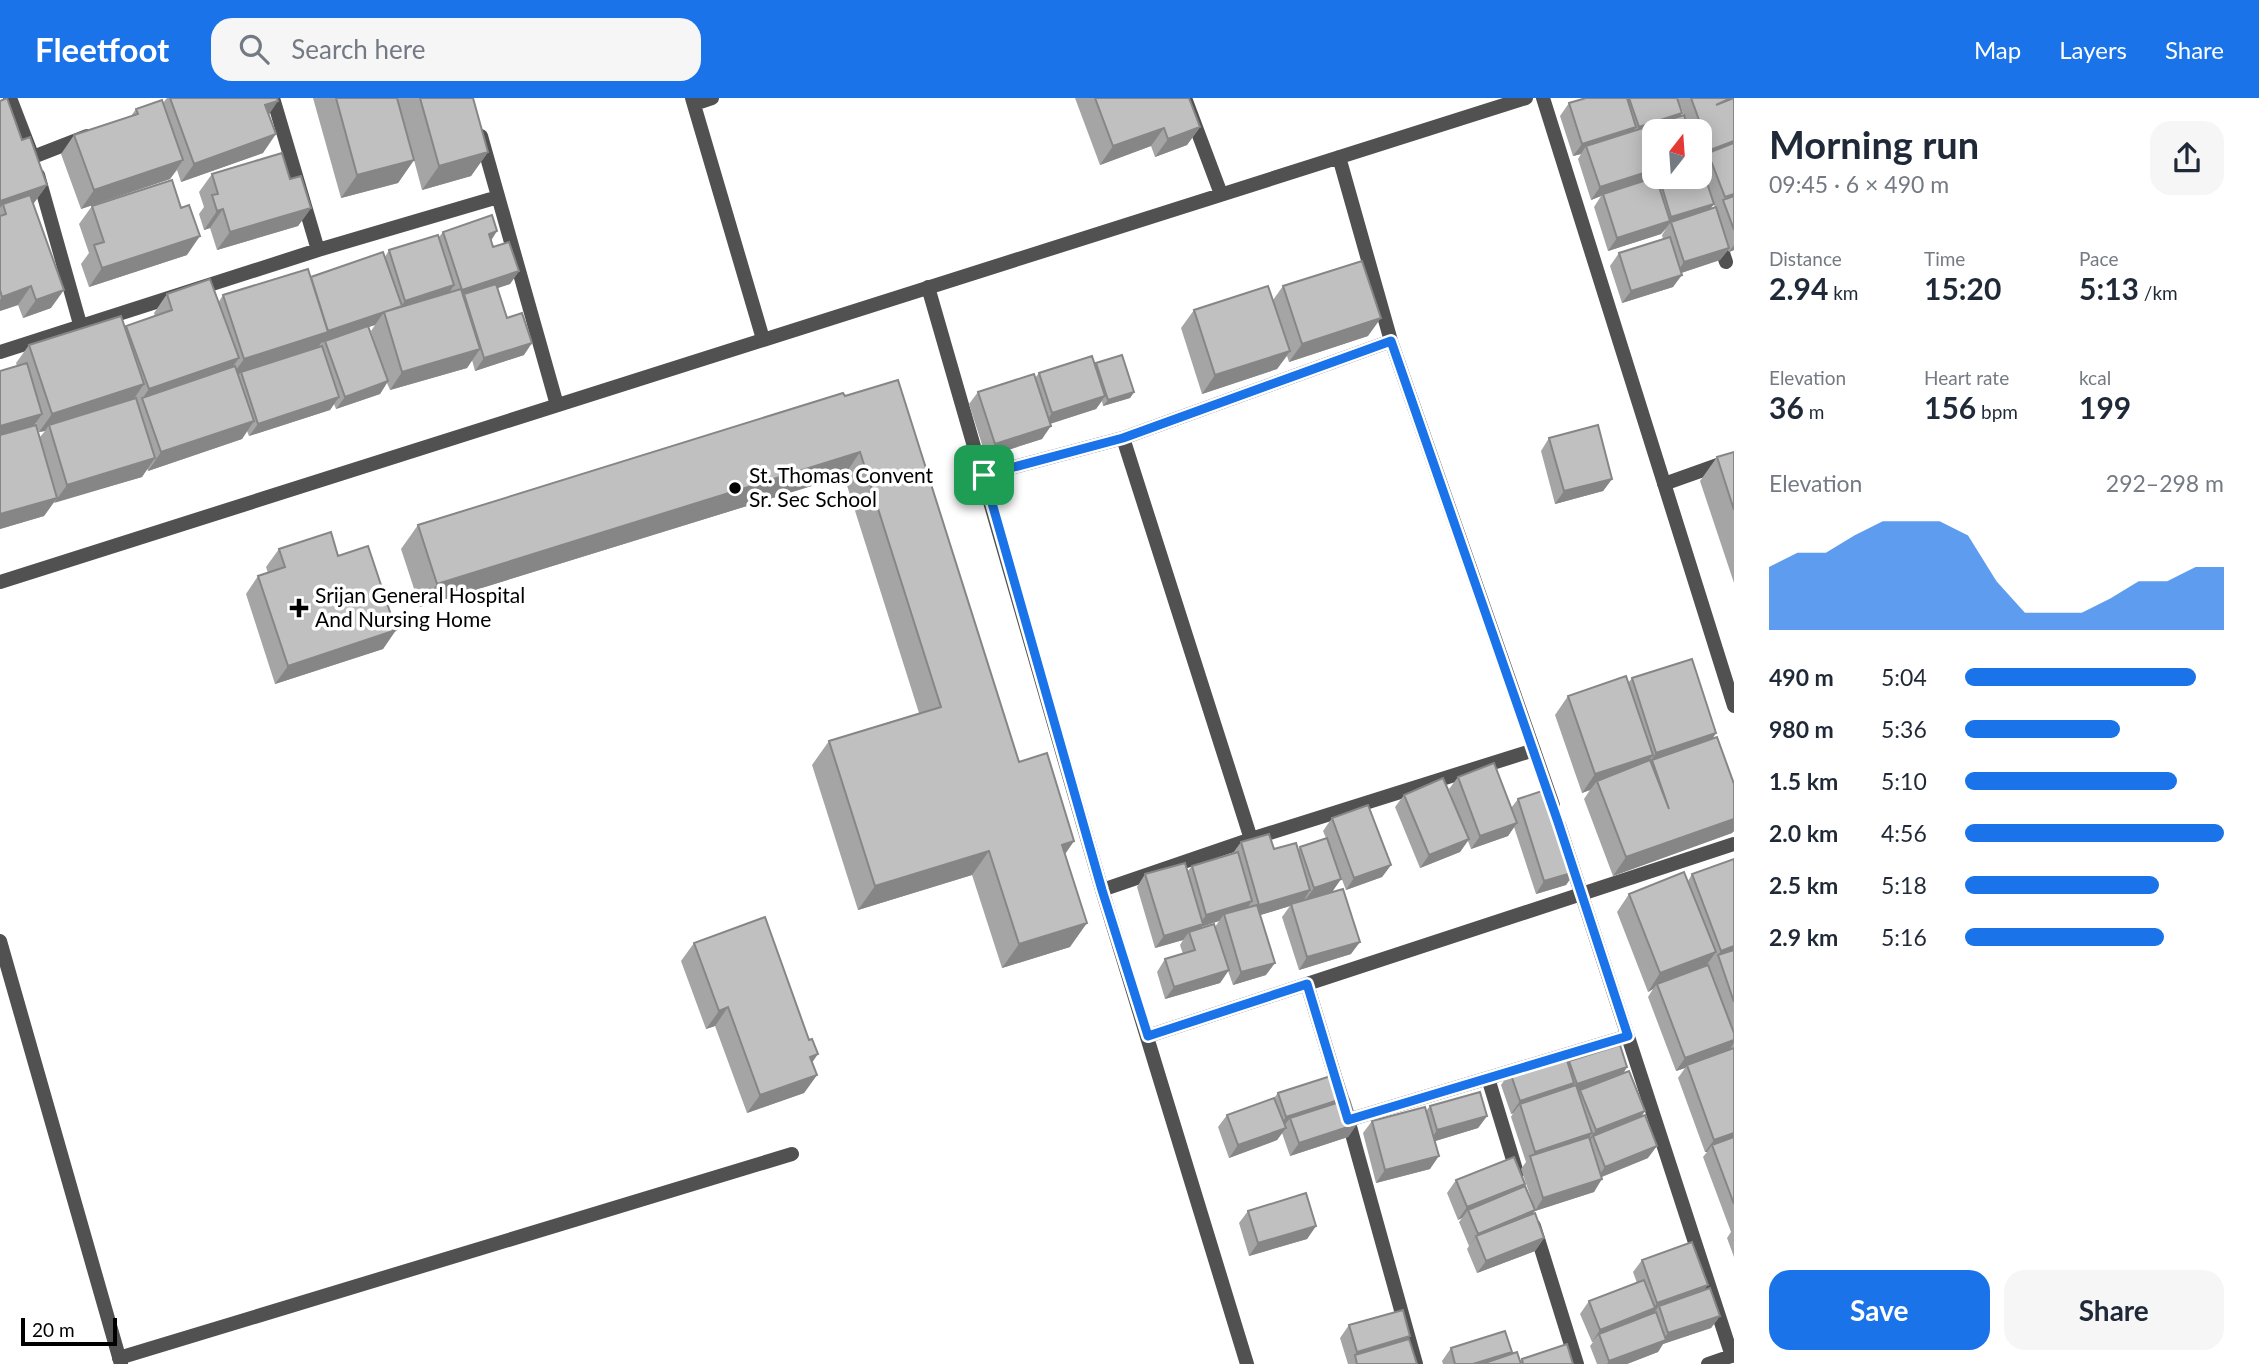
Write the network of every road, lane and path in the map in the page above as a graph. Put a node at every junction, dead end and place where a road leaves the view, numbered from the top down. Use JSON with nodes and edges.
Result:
{"nodes":[{"id":1,"x":10,"y":98,"type":"edge"},
{"id":2,"x":273,"y":98,"type":"edge"},
{"id":3,"x":712,"y":98,"type":"edge"},
{"id":4,"x":1185,"y":98,"type":"edge"},
{"id":5,"x":1523,"y":98,"type":"edge"},
{"id":6,"x":1543,"y":98,"type":"edge"},
{"id":7,"x":693,"y":101,"type":"edge"},
{"id":8,"x":477,"y":123,"type":"edge"},
{"id":9,"x":96,"y":132,"type":"edge"},
{"id":10,"x":33,"y":157,"type":"junction"},
{"id":11,"x":1339,"y":157,"type":"junction"},
{"id":12,"x":1222,"y":194,"type":"junction"},
{"id":13,"x":498,"y":197,"type":"junction"},
{"id":14,"x":1714,"y":225,"type":"edge"},
{"id":15,"x":318,"y":250,"type":"junction"},
{"id":16,"x":1726,"y":262,"type":"edge"},
{"id":17,"x":928,"y":287,"type":"junction"},
{"id":18,"x":80,"y":324,"type":"junction"},
{"id":19,"x":763,"y":339,"type":"junction"},
{"id":20,"x":1391,"y":341,"type":"junction"},
{"id":21,"x":0,"y":352,"type":"edge"},
{"id":22,"x":556,"y":404,"type":"junction"},
{"id":23,"x":1123,"y":438,"type":"junction"},
{"id":24,"x":1734,"y":459,"type":"edge"},
{"id":25,"x":984,"y":475,"type":"junction"},
{"id":26,"x":1664,"y":484,"type":"junction"},
{"id":27,"x":0,"y":582,"type":"edge"},
{"id":28,"x":1734,"y":706,"type":"edge"},
{"id":29,"x":1534,"y":750,"type":"junction"},
{"id":30,"x":1251,"y":839,"type":"junction"},
{"id":31,"x":1734,"y":844,"type":"edge"},
{"id":32,"x":1102,"y":890,"type":"junction"},
{"id":33,"x":1583,"y":894,"type":"junction"},
{"id":34,"x":0,"y":941,"type":"edge"},
{"id":35,"x":1307,"y":984,"type":"junction"},
{"id":36,"x":1148,"y":1036,"type":"junction"},
{"id":37,"x":1628,"y":1036,"type":"junction"},
{"id":38,"x":1488,"y":1078,"type":"junction"},
{"id":39,"x":1348,"y":1120,"type":"junction"},
{"id":40,"x":792,"y":1154,"type":"dead end"},
{"id":41,"x":1520,"y":1182,"type":"edge"},
{"id":42,"x":1528,"y":1208,"type":"edge"},
{"id":43,"x":1733,"y":1355,"type":"edge"},
{"id":44,"x":120,"y":1361,"type":"edge"},
{"id":45,"x":1247,"y":1364,"type":"edge"},
{"id":46,"x":1416,"y":1364,"type":"edge"},
{"id":47,"x":1577,"y":1364,"type":"edge"},
{"id":48,"x":1708,"y":1364,"type":"edge"}],
"edges":[{"from":1,"to":10,"type":"street"},
{"from":2,"to":15,"type":"street"},
{"from":3,"to":7,"type":"street"},
{"from":4,"to":12,"type":"street"},
{"from":5,"to":11,"type":"street"},
{"from":6,"to":26,"type":"street"},
{"from":7,"to":19,"type":"street"},
{"from":8,"to":13,"type":"street"},
{"from":9,"to":10,"type":"street"},
{"from":10,"to":18,"type":"street"},
{"from":11,"to":12,"type":"street"},
{"from":11,"to":20,"type":"street"},
{"from":12,"to":17,"type":"street"},
{"from":13,"to":15,"type":"street"},
{"from":13,"to":22,"type":"street"},
{"from":14,"to":16,"type":"street"},
{"from":15,"to":18,"type":"street"},
{"from":17,"to":19,"type":"street"},
{"from":17,"to":25,"type":"street"},
{"from":18,"to":21,"type":"street"},
{"from":19,"to":22,"type":"street"},
{"from":20,"to":23,"type":"street"},
{"from":20,"to":29,"type":"street"},
{"from":22,"to":27,"type":"street"},
{"from":23,"to":25,"type":"street"},
{"from":23,"to":30,"type":"street"},
{"from":24,"to":26,"type":"street"},
{"from":25,"to":32,"type":"street"},
{"from":26,"to":28,"type":"street"},
{"from":29,"to":30,"type":"street"},
{"from":29,"to":33,"type":"street"},
{"from":30,"to":32,"type":"street"},
{"from":31,"to":33,"type":"street"},
{"from":32,"to":36,"type":"street"},
{"from":33,"to":35,"type":"street"},
{"from":33,"to":37,"type":"street"},
{"from":34,"to":44,"type":"street"},
{"from":35,"to":36,"type":"street"},
{"from":35,"to":39,"type":"street"},
{"from":36,"to":45,"type":"street"},
{"from":37,"to":38,"type":"street"},
{"from":37,"to":43,"type":"street"},
{"from":38,"to":39,"type":"street"},
{"from":38,"to":41,"type":"street"},
{"from":39,"to":46,"type":"street"},
{"from":40,"to":44,"type":"street"},
{"from":42,"to":47,"type":"street"},
{"from":43,"to":48,"type":"street"}]}
